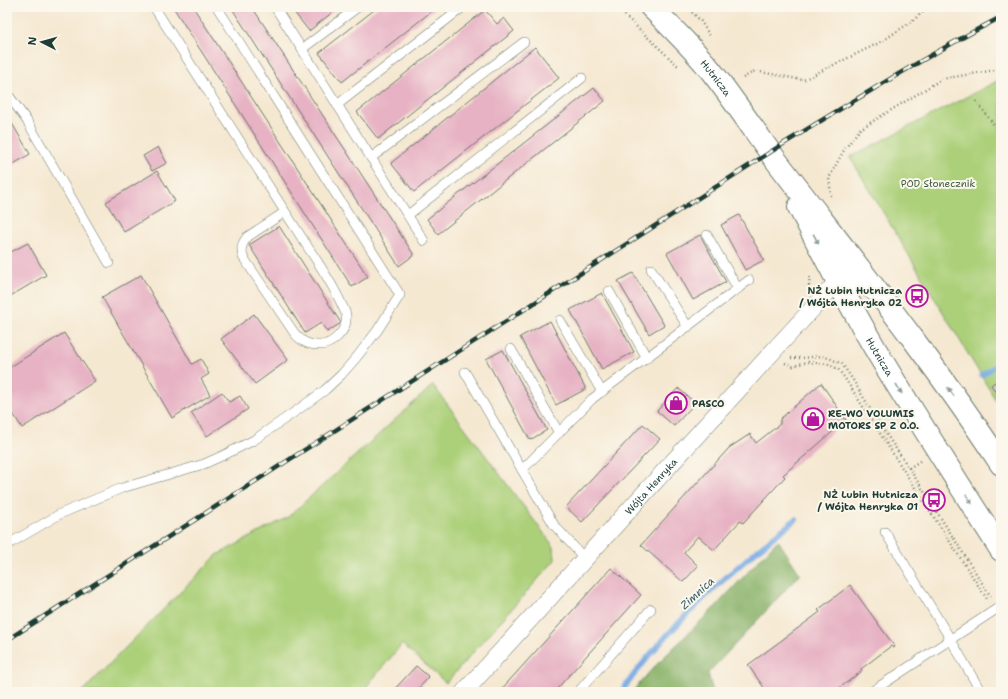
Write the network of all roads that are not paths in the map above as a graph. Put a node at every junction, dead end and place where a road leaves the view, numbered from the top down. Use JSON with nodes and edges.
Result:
{"nodes":[{"id":1,"x":154,"y":7,"type":"edge"},
{"id":2,"x":217,"y":7,"type":"edge"},
{"id":3,"x":275,"y":7,"type":"edge"},
{"id":4,"x":358,"y":7,"type":"edge"},
{"id":5,"x":463,"y":7,"type":"edge"},
{"id":6,"x":651,"y":7,"type":"edge"},
{"id":7,"x":524,"y":42,"type":"dead end"},
{"id":8,"x":302,"y":50,"type":"junction"},
{"id":9,"x":582,"y":78,"type":"dead end"},
{"id":10,"x":7,"y":93,"type":"edge"},
{"id":11,"x":337,"y":105,"type":"junction"},
{"id":12,"x":772,"y":155,"type":"junction"},
{"id":13,"x":371,"y":158,"type":"junction"},
{"id":14,"x":285,"y":212,"type":"junction"},
{"id":15,"x":408,"y":215,"type":"junction"},
{"id":16,"x":707,"y":234,"type":"dead end"},
{"id":17,"x":424,"y":241,"type":"dead end"},
{"id":18,"x":845,"y":251,"type":"junction"},
{"id":19,"x":108,"y":263,"type":"dead end"},
{"id":20,"x":652,"y":269,"type":"dead end"},
{"id":21,"x":749,"y":280,"type":"dead end"},
{"id":22,"x":838,"y":281,"type":"junction"},
{"id":23,"x":738,"y":289,"type":"junction"},
{"id":24,"x":609,"y":291,"type":"dead end"},
{"id":25,"x":880,"y":297,"type":"junction"},
{"id":26,"x":560,"y":320,"type":"dead end"},
{"id":27,"x":688,"y":327,"type":"junction"},
{"id":28,"x":511,"y":349,"type":"dead end"},
{"id":29,"x":647,"y":358,"type":"junction"},
{"id":30,"x":465,"y":372,"type":"dead end"},
{"id":31,"x":602,"y":392,"type":"junction"},
{"id":32,"x":558,"y":433,"type":"junction"},
{"id":33,"x":1001,"y":464,"type":"edge"},
{"id":34,"x":522,"y":470,"type":"junction"},
{"id":35,"x":884,"y":532,"type":"dead end"},
{"id":36,"x":7,"y":545,"type":"edge"},
{"id":37,"x":1001,"y":550,"type":"edge"},
{"id":38,"x":584,"y":559,"type":"junction"},
{"id":39,"x":998,"y":608,"type":"edge"},
{"id":40,"x":651,"y":609,"type":"dead end"},
{"id":41,"x":951,"y":640,"type":"junction"},
{"id":42,"x":464,"y":692,"type":"edge"},
{"id":43,"x":578,"y":692,"type":"edge"},
{"id":44,"x":871,"y":692,"type":"edge"},
{"id":45,"x":981,"y":692,"type":"edge"}],
"edges":[{"from":1,"to":14,"type":"lane"},
{"from":2,"to":36,"type":"lane"},
{"from":3,"to":8,"type":"lane"},
{"from":4,"to":8,"type":"lane"},
{"from":5,"to":11,"type":"lane"},
{"from":6,"to":12,"type":"main road","name":"Hutnicza"},
{"from":7,"to":13,"type":"lane"},
{"from":8,"to":11,"type":"lane"},
{"from":9,"to":15,"type":"lane"},
{"from":10,"to":19,"type":"lane"},
{"from":11,"to":13,"type":"lane"},
{"from":12,"to":18,"type":"main road","name":"Hutnicza"},
{"from":12,"to":22,"type":"main road","name":"Hutnicza","one_way":true},
{"from":13,"to":15,"type":"lane"},
{"from":14,"to":14,"type":"lane"},
{"from":15,"to":17,"type":"lane"},
{"from":16,"to":23,"type":"lane"},
{"from":18,"to":22,"type":"street","name":"Wójta Henryka"},
{"from":18,"to":25,"type":"main road","name":"Hutnicza"},
{"from":20,"to":27,"type":"lane"},
{"from":21,"to":23,"type":"lane"},
{"from":22,"to":25,"type":"street"},
{"from":22,"to":37,"type":"main road","name":"Hutnicza","one_way":true},
{"from":22,"to":38,"type":"street","name":"Wójta Henryka"},
{"from":23,"to":27,"type":"lane"},
{"from":24,"to":29,"type":"lane"},
{"from":33,"to":25,"type":"main road","name":"Hutnicza","one_way":true},
{"from":26,"to":31,"type":"lane"},
{"from":27,"to":29,"type":"lane"},
{"from":28,"to":32,"type":"lane"},
{"from":29,"to":31,"type":"lane"},
{"from":30,"to":34,"type":"lane"},
{"from":31,"to":32,"type":"lane"},
{"from":32,"to":34,"type":"lane"},
{"from":34,"to":38,"type":"lane"},
{"from":35,"to":41,"type":"lane"},
{"from":38,"to":42,"type":"street","name":"Wójta Henryka"},
{"from":39,"to":41,"type":"lane"},
{"from":40,"to":43,"type":"lane"},
{"from":41,"to":44,"type":"lane"},
{"from":41,"to":45,"type":"lane"}]}
